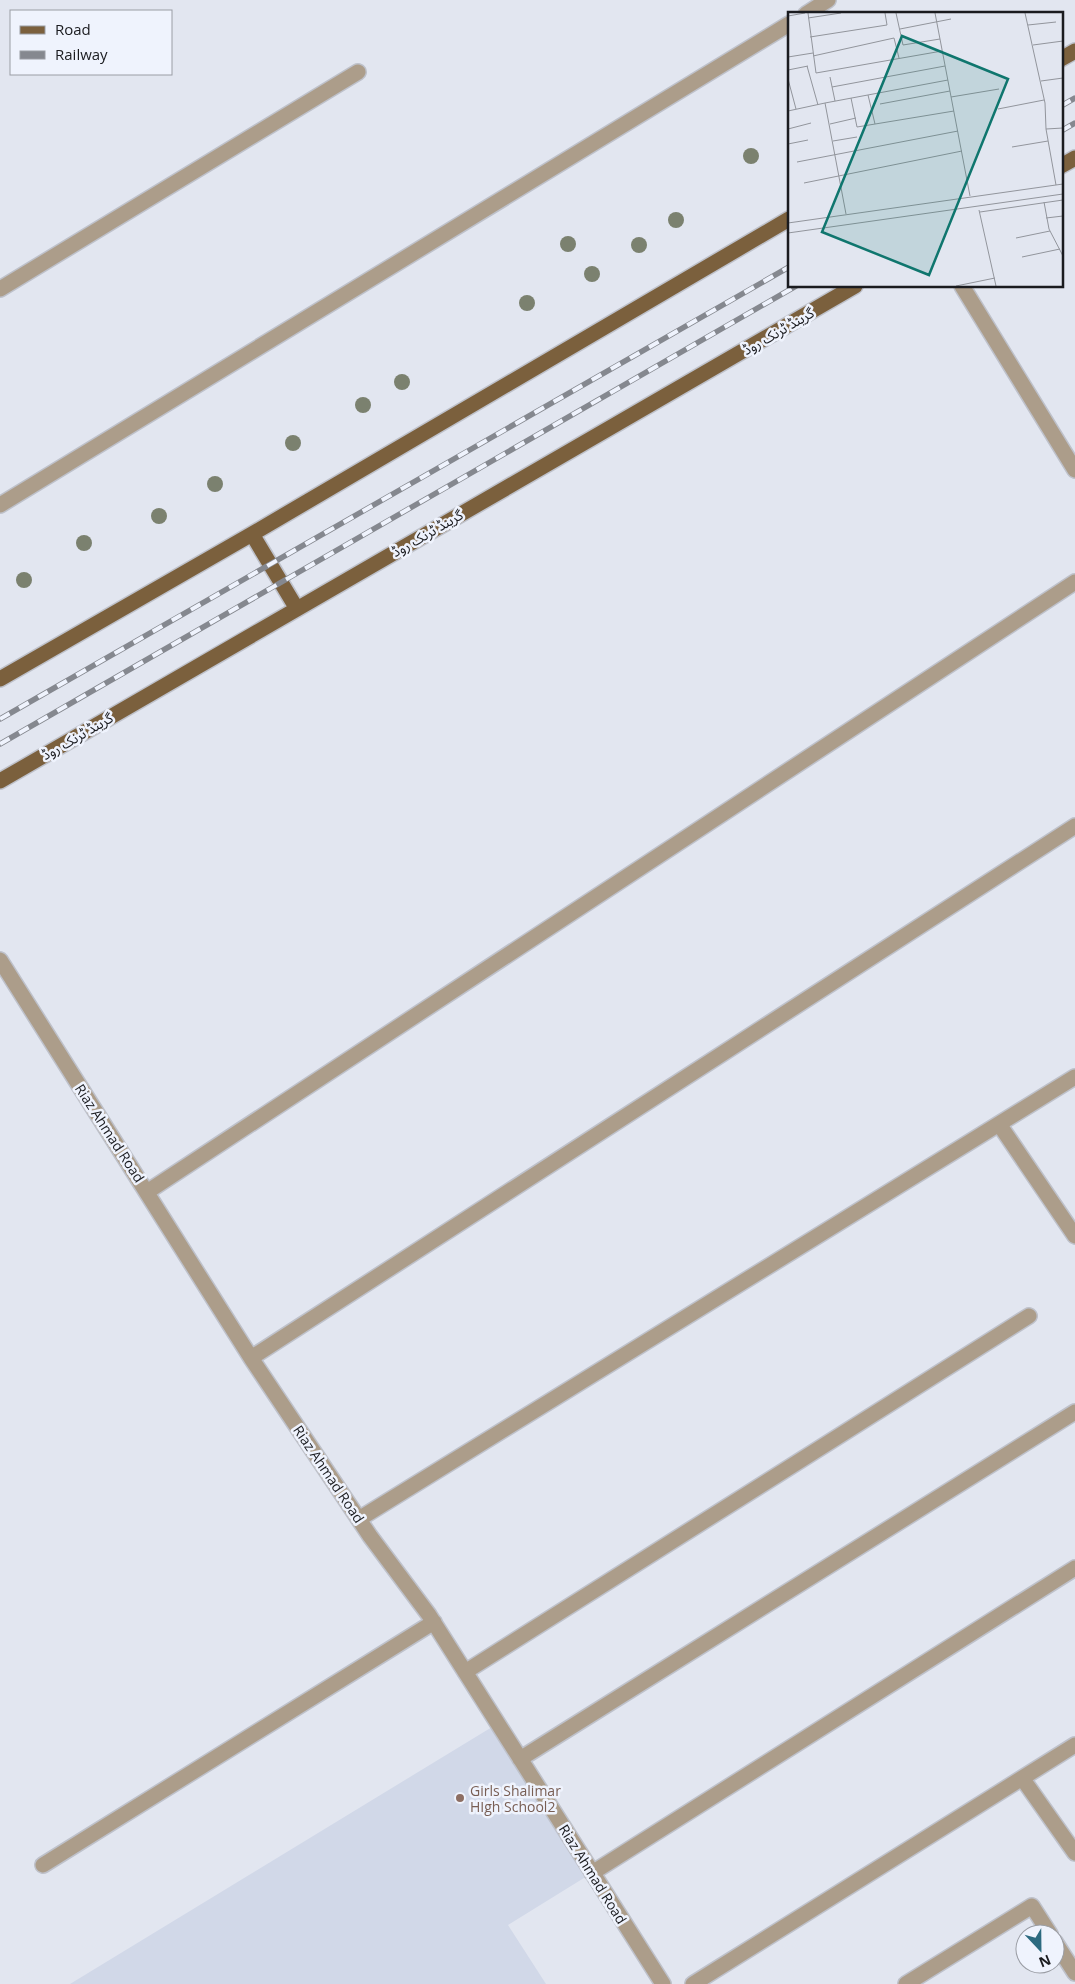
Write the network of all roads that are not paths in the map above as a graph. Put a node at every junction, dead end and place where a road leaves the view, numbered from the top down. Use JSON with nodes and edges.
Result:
{"nodes":[{"id":1,"x":828,"y":0,"type":"edge"},
{"id":2,"x":809,"y":12,"type":"edge"},
{"id":3,"x":788,"y":25,"type":"edge"},
{"id":4,"x":1075,"y":51,"type":"edge"},
{"id":5,"x":1062,"y":58,"type":"edge"},
{"id":6,"x":358,"y":72,"type":"dead end"},
{"id":7,"x":1075,"y":158,"type":"edge"},
{"id":8,"x":1062,"y":165,"type":"edge"},
{"id":9,"x":788,"y":220,"type":"edge"},
{"id":10,"x":0,"y":288,"type":"edge"},
{"id":11,"x":852,"y":288,"type":"edge"},
{"id":12,"x":963,"y":288,"type":"edge"},
{"id":13,"x":1075,"y":470,"type":"edge"},
{"id":14,"x":0,"y":505,"type":"edge"},
{"id":15,"x":252,"y":534,"type":"junction"},
{"id":16,"x":1075,"y":582,"type":"edge"},
{"id":17,"x":297,"y":609,"type":"junction"},
{"id":18,"x":0,"y":679,"type":"edge"},
{"id":19,"x":0,"y":781,"type":"edge"},
{"id":20,"x":1075,"y":826,"type":"edge"},
{"id":21,"x":0,"y":960,"type":"edge"},
{"id":22,"x":1075,"y":1077,"type":"edge"},
{"id":23,"x":998,"y":1124,"type":"junction"},
{"id":24,"x":147,"y":1192,"type":"junction"},
{"id":25,"x":1075,"y":1236,"type":"edge"},
{"id":26,"x":1029,"y":1316,"type":"dead end"},
{"id":27,"x":251,"y":1358,"type":"junction"},
{"id":28,"x":1075,"y":1412,"type":"edge"},
{"id":29,"x":359,"y":1519,"type":"junction"},
{"id":30,"x":1075,"y":1568,"type":"edge"},
{"id":31,"x":434,"y":1622,"type":"junction"},
{"id":32,"x":465,"y":1672,"type":"junction"},
{"id":33,"x":1075,"y":1744,"type":"edge"},
{"id":34,"x":520,"y":1758,"type":"junction"},
{"id":35,"x":1022,"y":1778,"type":"junction"},
{"id":36,"x":1075,"y":1853,"type":"edge"},
{"id":37,"x":43,"y":1865,"type":"dead end"},
{"id":38,"x":592,"y":1873,"type":"junction"},
{"id":39,"x":1044,"y":1924,"type":"edge"},
{"id":40,"x":1065,"y":1958,"type":"edge"},
{"id":41,"x":1075,"y":1973,"type":"edge"},
{"id":42,"x":663,"y":1984,"type":"edge"},
{"id":43,"x":693,"y":1984,"type":"edge"},
{"id":44,"x":906,"y":1984,"type":"edge"}],
"edges":[{"from":1,"to":2,"type":"street"},
{"from":3,"to":14,"type":"street"},
{"from":4,"to":5,"type":"main road"},
{"from":6,"to":10,"type":"street"},
{"from":7,"to":8,"type":"main road"},
{"from":9,"to":15,"type":"main road"},
{"from":11,"to":17,"type":"main road","name":"گرینڈ ٹرنک روڈ"},
{"from":12,"to":13,"type":"street"},
{"from":15,"to":17,"type":"main road"},
{"from":15,"to":18,"type":"main road"},
{"from":16,"to":24,"type":"street"},
{"from":17,"to":19,"type":"main road","name":"گرینڈ ٹرنک روڈ"},
{"from":20,"to":27,"type":"street"},
{"from":21,"to":24,"type":"street","name":"Riaz Ahmad Road"},
{"from":22,"to":23,"type":"street"},
{"from":23,"to":25,"type":"street"},
{"from":23,"to":29,"type":"street"},
{"from":24,"to":27,"type":"street","name":"Riaz Ahmad Road"},
{"from":26,"to":32,"type":"street"},
{"from":27,"to":29,"type":"street","name":"Riaz Ahmad Road"},
{"from":28,"to":34,"type":"street"},
{"from":29,"to":31,"type":"street","name":"Riaz Ahmad Road"},
{"from":30,"to":38,"type":"street"},
{"from":31,"to":32,"type":"street","name":"Riaz Ahmad Road"},
{"from":31,"to":37,"type":"street"},
{"from":32,"to":34,"type":"street","name":"Riaz Ahmad Road"},
{"from":33,"to":35,"type":"street"},
{"from":34,"to":38,"type":"street","name":"Riaz Ahmad Road"},
{"from":35,"to":36,"type":"street"},
{"from":35,"to":43,"type":"street"},
{"from":38,"to":42,"type":"street","name":"Riaz Ahmad Road"},
{"from":39,"to":44,"type":"street"},
{"from":40,"to":41,"type":"street"}]}
